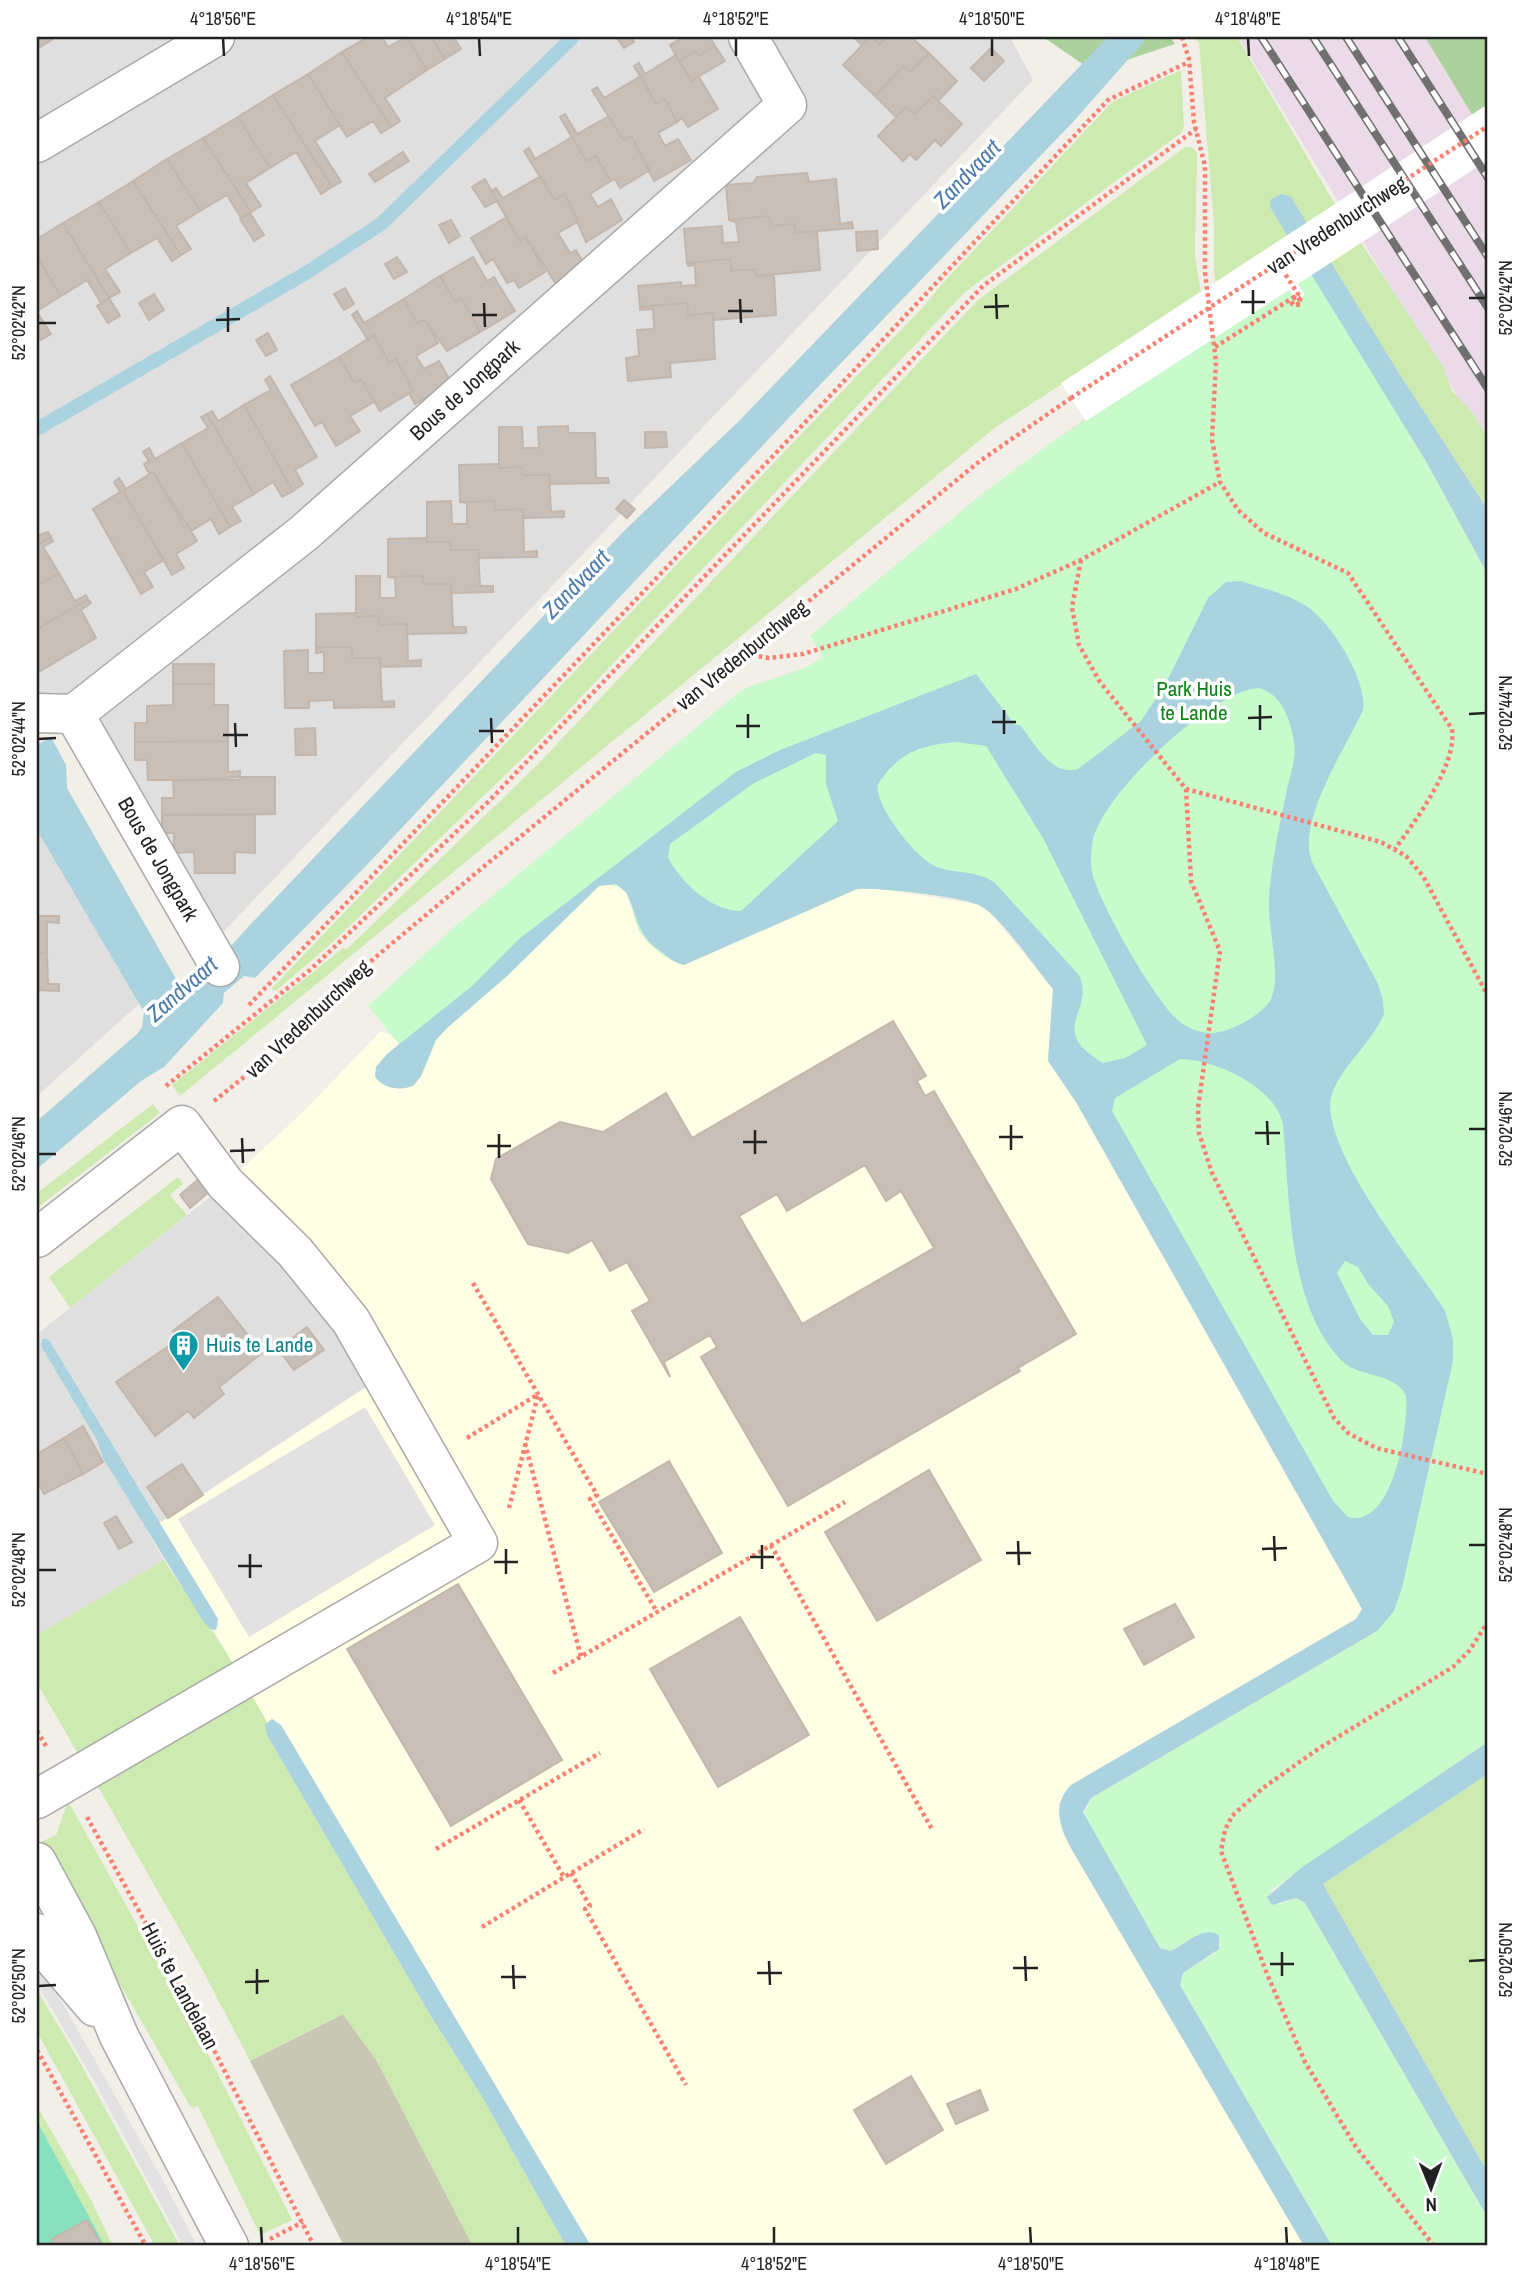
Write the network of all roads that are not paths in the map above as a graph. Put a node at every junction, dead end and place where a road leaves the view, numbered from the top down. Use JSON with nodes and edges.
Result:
{"nodes":[{"id":1,"x":215,"y":37,"type":"edge"},
{"id":2,"x":748,"y":37,"type":"edge"},
{"id":3,"x":37,"y":143,"type":"edge"},
{"id":4,"x":37,"y":713,"type":"edge"},
{"id":5,"x":74,"y":714,"type":"junction"},
{"id":6,"x":220,"y":967,"type":"dead end"},
{"id":7,"x":37,"y":1238,"type":"edge"},
{"id":8,"x":52,"y":1791,"type":"edge"},
{"id":9,"x":37,"y":1863,"type":"edge"},
{"id":10,"x":37,"y":1933,"type":"edge"},
{"id":11,"x":118,"y":2036,"type":"junction"},
{"id":12,"x":229,"y":2246,"type":"edge"}],
"edges":[{"from":1,"to":3,"type":"street"},
{"from":2,"to":5,"type":"street","name":"Bous de Jongpark"},
{"from":4,"to":5,"type":"street"},
{"from":5,"to":6,"type":"street","name":"Bous de Jongpark"},
{"from":7,"to":8,"type":"street"},
{"from":9,"to":11,"type":"street"},
{"from":10,"to":11,"type":"street"},
{"from":11,"to":12,"type":"street"}]}
